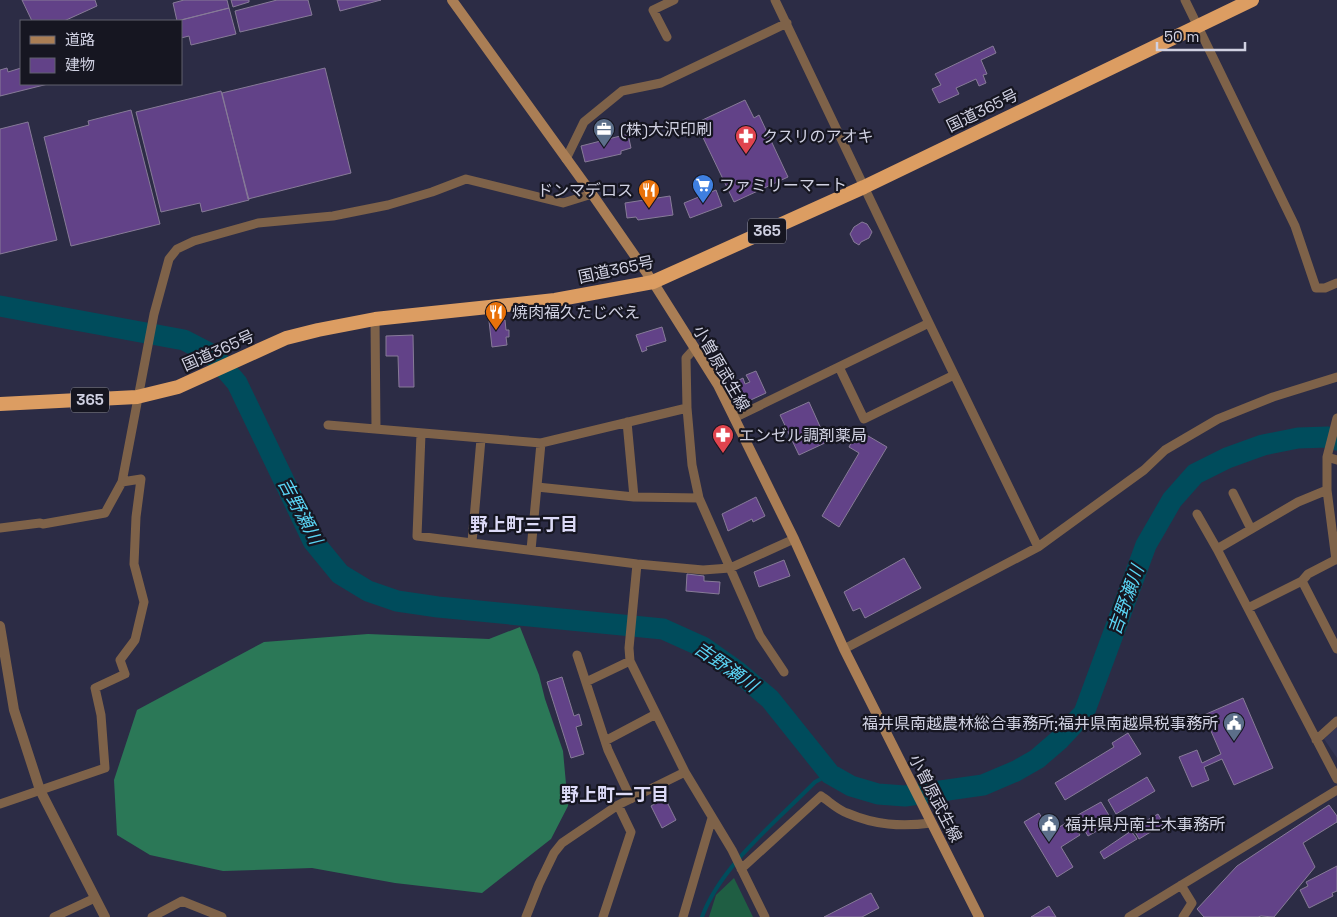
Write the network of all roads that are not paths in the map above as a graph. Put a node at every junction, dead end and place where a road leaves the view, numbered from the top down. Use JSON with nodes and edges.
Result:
{"nodes":[{"id":1,"x":452,"y":0,"type":"edge"},
{"id":2,"x":674,"y":0,"type":"edge"},
{"id":3,"x":775,"y":0,"type":"edge"},
{"id":4,"x":1185,"y":0,"type":"edge"},
{"id":5,"x":1252,"y":0,"type":"edge"},
{"id":6,"x":787,"y":23,"type":"junction"},
{"id":7,"x":1197,"y":26,"type":"junction"},
{"id":8,"x":667,"y":36,"type":"dead end"},
{"id":9,"x":566,"y":158,"type":"junction"},
{"id":10,"x":864,"y":187,"type":"junction"},
{"id":11,"x":592,"y":194,"type":"junction"},
{"id":12,"x":653,"y":282,"type":"junction"},
{"id":13,"x":1337,"y":283,"type":"edge"},
{"id":14,"x":375,"y":319,"type":"junction"},
{"id":15,"x":929,"y":324,"type":"junction"},
{"id":16,"x":695,"y":348,"type":"junction"},
{"id":17,"x":839,"y":367,"type":"junction"},
{"id":18,"x":954,"y":375,"type":"junction"},
{"id":19,"x":1337,"y":377,"type":"edge"},
{"id":20,"x":137,"y":397,"type":"junction"},
{"id":21,"x":0,"y":404,"type":"edge"},
{"id":22,"x":687,"y":408,"type":"junction"},
{"id":23,"x":734,"y":418,"type":"junction"},
{"id":24,"x":1337,"y":418,"type":"edge"},
{"id":25,"x":627,"y":422,"type":"junction"},
{"id":26,"x":328,"y":425,"type":"dead end"},
{"id":27,"x":376,"y":430,"type":"junction"},
{"id":28,"x":421,"y":434,"type":"junction"},
{"id":29,"x":481,"y":439,"type":"junction"},
{"id":30,"x":541,"y":443,"type":"junction"},
{"id":31,"x":1327,"y":457,"type":"junction"},
{"id":32,"x":1337,"y":460,"type":"edge"},
{"id":33,"x":122,"y":482,"type":"junction"},
{"id":34,"x":537,"y":487,"type":"junction"},
{"id":35,"x":1327,"y":490,"type":"junction"},
{"id":36,"x":1233,"y":493,"type":"dead end"},
{"id":37,"x":634,"y":497,"type":"junction"},
{"id":38,"x":699,"y":498,"type":"junction"},
{"id":39,"x":1197,"y":514,"type":"dead end"},
{"id":40,"x":0,"y":528,"type":"edge"},
{"id":41,"x":1251,"y":529,"type":"junction"},
{"id":42,"x":794,"y":539,"type":"junction"},
{"id":43,"x":472,"y":542,"type":"junction"},
{"id":44,"x":1038,"y":547,"type":"junction"},
{"id":45,"x":531,"y":550,"type":"junction"},
{"id":46,"x":1217,"y":550,"type":"junction"},
{"id":47,"x":1337,"y":560,"type":"edge"},
{"id":48,"x":637,"y":564,"type":"junction"},
{"id":49,"x":730,"y":568,"type":"junction"},
{"id":50,"x":1302,"y":580,"type":"junction"},
{"id":51,"x":1248,"y":608,"type":"junction"},
{"id":52,"x":0,"y":626,"type":"edge"},
{"id":53,"x":844,"y":649,"type":"junction"},
{"id":54,"x":1337,"y":649,"type":"edge"},
{"id":55,"x":577,"y":655,"type":"dead end"},
{"id":56,"x":630,"y":661,"type":"junction"},
{"id":57,"x":784,"y":672,"type":"dead end"},
{"id":58,"x":586,"y":682,"type":"junction"},
{"id":59,"x":656,"y":714,"type":"junction"},
{"id":60,"x":1337,"y":721,"type":"edge"},
{"id":61,"x":1316,"y":740,"type":"junction"},
{"id":62,"x":605,"y":741,"type":"junction"},
{"id":63,"x":685,"y":772,"type":"junction"},
{"id":64,"x":1337,"y":779,"type":"edge"},
{"id":65,"x":40,"y":790,"type":"junction"},
{"id":66,"x":1337,"y":790,"type":"edge"},
{"id":67,"x":631,"y":799,"type":"junction"},
{"id":68,"x":0,"y":804,"type":"edge"},
{"id":69,"x":618,"y":805,"type":"junction"},
{"id":70,"x":712,"y":818,"type":"junction"},
{"id":71,"x":929,"y":820,"type":"junction"},
{"id":72,"x":741,"y":869,"type":"junction"},
{"id":73,"x":1181,"y":885,"type":"junction"},
{"id":74,"x":95,"y":898,"type":"junction"},
{"id":75,"x":54,"y":917,"type":"edge"},
{"id":76,"x":104,"y":917,"type":"edge"},
{"id":77,"x":152,"y":917,"type":"edge"},
{"id":78,"x":222,"y":917,"type":"edge"},
{"id":79,"x":526,"y":917,"type":"edge"},
{"id":80,"x":603,"y":917,"type":"edge"},
{"id":81,"x":683,"y":917,"type":"edge"},
{"id":82,"x":765,"y":917,"type":"edge"},
{"id":83,"x":979,"y":917,"type":"edge"},
{"id":84,"x":1129,"y":917,"type":"edge"},
{"id":85,"x":1183,"y":917,"type":"edge"}],
"edges":[{"from":1,"to":9,"type":"main road","name":"小曽原武生線"},
{"from":2,"to":8,"type":"street"},
{"from":3,"to":6,"type":"street"},
{"from":4,"to":7,"type":"street"},
{"from":5,"to":7,"type":"highway","name":"国道365号","number":"365"},
{"from":6,"to":9,"type":"street"},
{"from":6,"to":10,"type":"street"},
{"from":7,"to":10,"type":"highway","name":"国道365号","number":"365"},
{"from":7,"to":13,"type":"street"},
{"from":9,"to":11,"type":"main road","name":"小曽原武生線"},
{"from":10,"to":12,"type":"highway","name":"国道365号","number":"365"},
{"from":10,"to":15,"type":"street"},
{"from":11,"to":12,"type":"main road","name":"小曽原武生線"},
{"from":11,"to":20,"type":"street"},
{"from":12,"to":14,"type":"highway","name":"国道365号","number":"365"},
{"from":12,"to":16,"type":"main road","name":"小曽原武生線"},
{"from":14,"to":20,"type":"highway","name":"国道365号","number":"365"},
{"from":14,"to":27,"type":"street"},
{"from":15,"to":17,"type":"street"},
{"from":15,"to":18,"type":"street"},
{"from":16,"to":22,"type":"street"},
{"from":16,"to":23,"type":"main road","name":"小曽原武生線"},
{"from":17,"to":18,"type":"street"},
{"from":17,"to":23,"type":"street"},
{"from":18,"to":44,"type":"street"},
{"from":19,"to":44,"type":"street"},
{"from":20,"to":21,"type":"highway","name":"国道365号","number":"365"},
{"from":20,"to":33,"type":"street"},
{"from":22,"to":25,"type":"street"},
{"from":22,"to":38,"type":"street"},
{"from":23,"to":42,"type":"main road","name":"小曽原武生線"},
{"from":24,"to":31,"type":"street"},
{"from":25,"to":30,"type":"street"},
{"from":25,"to":37,"type":"street"},
{"from":26,"to":27,"type":"street"},
{"from":27,"to":28,"type":"street"},
{"from":28,"to":29,"type":"street"},
{"from":28,"to":43,"type":"street"},
{"from":29,"to":30,"type":"street"},
{"from":29,"to":43,"type":"street"},
{"from":30,"to":34,"type":"street"},
{"from":31,"to":32,"type":"street"},
{"from":31,"to":35,"type":"street"},
{"from":33,"to":40,"type":"street"},
{"from":33,"to":65,"type":"street"},
{"from":34,"to":37,"type":"street"},
{"from":34,"to":45,"type":"street"},
{"from":35,"to":41,"type":"street"},
{"from":35,"to":47,"type":"street"},
{"from":36,"to":41,"type":"street"},
{"from":37,"to":38,"type":"street"},
{"from":38,"to":49,"type":"street"},
{"from":39,"to":46,"type":"street"},
{"from":41,"to":46,"type":"street"},
{"from":42,"to":49,"type":"street"},
{"from":42,"to":53,"type":"main road","name":"小曽原武生線"},
{"from":43,"to":45,"type":"street"},
{"from":44,"to":53,"type":"street"},
{"from":45,"to":48,"type":"street"},
{"from":46,"to":51,"type":"street"},
{"from":47,"to":50,"type":"street"},
{"from":48,"to":49,"type":"street"},
{"from":48,"to":56,"type":"street"},
{"from":49,"to":57,"type":"street"},
{"from":50,"to":51,"type":"street"},
{"from":50,"to":54,"type":"street"},
{"from":51,"to":61,"type":"street"},
{"from":52,"to":65,"type":"street"},
{"from":53,"to":71,"type":"main road","name":"小曽原武生線"},
{"from":55,"to":58,"type":"street"},
{"from":56,"to":58,"type":"street"},
{"from":56,"to":59,"type":"street"},
{"from":58,"to":62,"type":"street"},
{"from":59,"to":62,"type":"street"},
{"from":59,"to":63,"type":"street"},
{"from":60,"to":61,"type":"street"},
{"from":61,"to":64,"type":"street"},
{"from":62,"to":67,"type":"street"},
{"from":63,"to":67,"type":"street"},
{"from":63,"to":70,"type":"street"},
{"from":65,"to":68,"type":"street"},
{"from":65,"to":74,"type":"street"},
{"from":66,"to":73,"type":"street"},
{"from":67,"to":69,"type":"street"},
{"from":69,"to":79,"type":"street"},
{"from":69,"to":80,"type":"street"},
{"from":70,"to":72,"type":"street"},
{"from":70,"to":81,"type":"street"},
{"from":71,"to":72,"type":"street"},
{"from":71,"to":83,"type":"main road","name":"小曽原武生線"},
{"from":72,"to":82,"type":"street"},
{"from":73,"to":84,"type":"street"},
{"from":73,"to":85,"type":"street"},
{"from":74,"to":75,"type":"street"},
{"from":74,"to":76,"type":"street"},
{"from":77,"to":78,"type":"street"}]}
